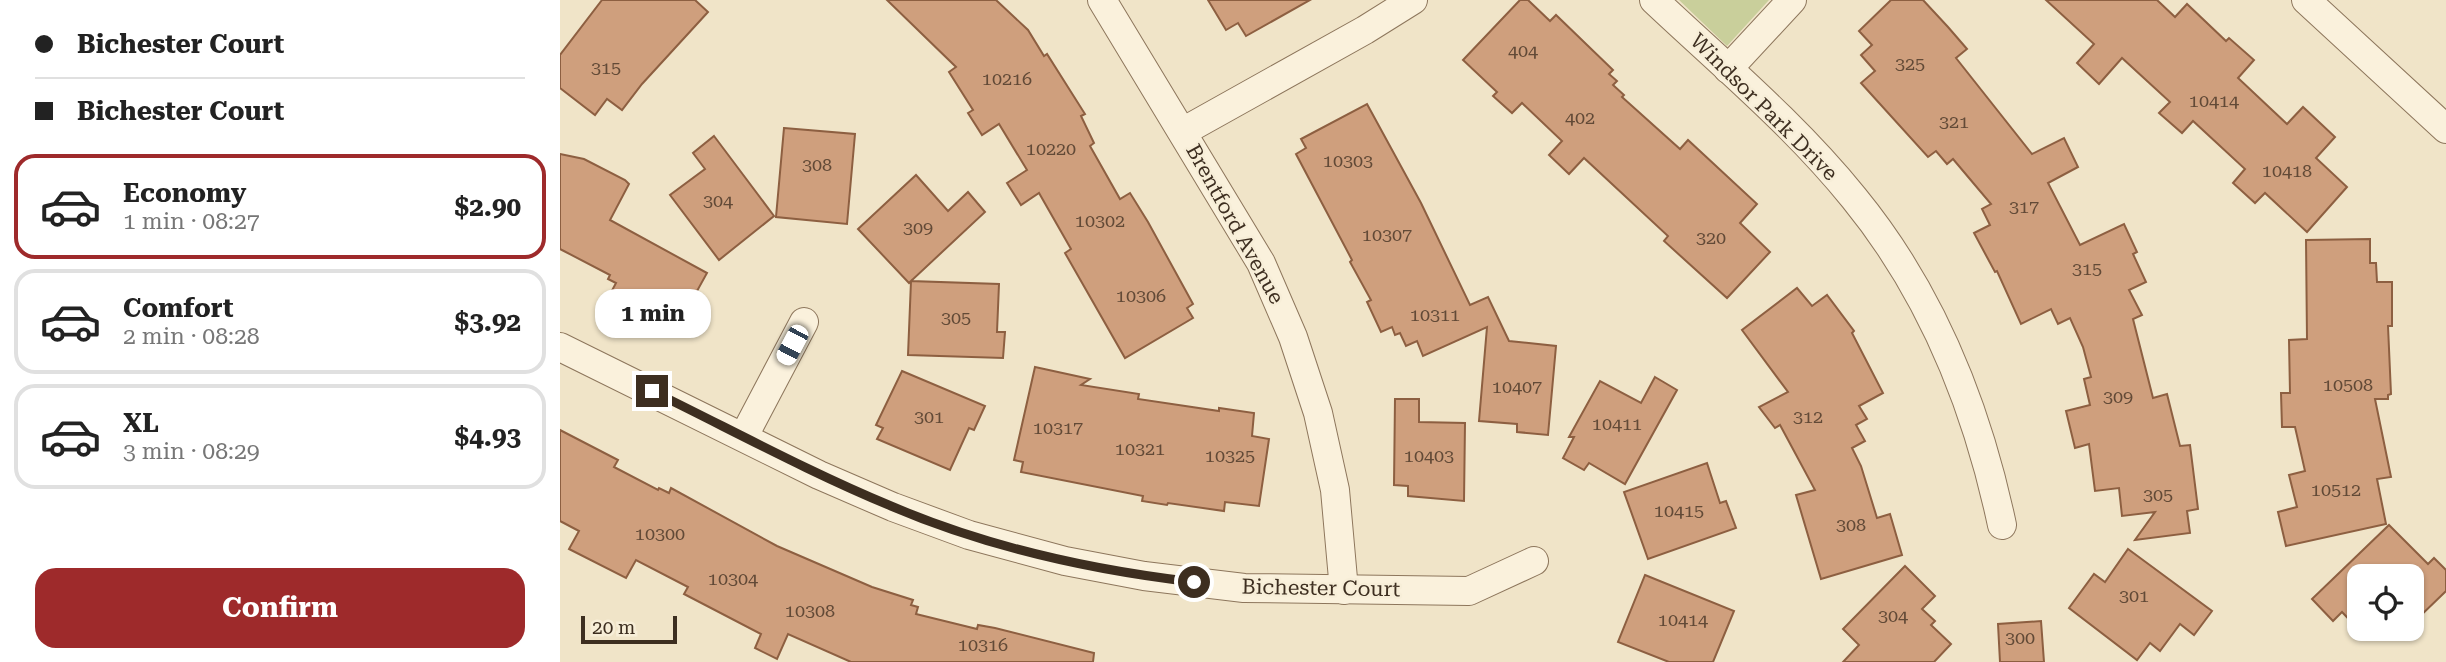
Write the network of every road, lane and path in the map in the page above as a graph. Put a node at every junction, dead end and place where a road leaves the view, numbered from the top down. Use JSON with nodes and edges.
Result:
{"nodes":[{"id":1,"x":1102,"y":0,"type":"edge"},
{"id":2,"x":1413,"y":0,"type":"edge"},
{"id":3,"x":1654,"y":0,"type":"edge"},
{"id":4,"x":1792,"y":0,"type":"edge"},
{"id":5,"x":2306,"y":0,"type":"edge"},
{"id":6,"x":1728,"y":69,"type":"junction"},
{"id":7,"x":2446,"y":129,"type":"edge"},
{"id":8,"x":1184,"y":131,"type":"junction"},
{"id":9,"x":804,"y":322,"type":"dead end"},
{"id":10,"x":560,"y":347,"type":"edge"},
{"id":11,"x":744,"y":436,"type":"junction"},
{"id":12,"x":2002,"y":524,"type":"dead end"},
{"id":13,"x":1534,"y":561,"type":"dead end"},
{"id":14,"x":1344,"y":590,"type":"junction"}],
"edges":[{"from":1,"to":8,"type":"street","name":"Brentford Avenue"},
{"from":2,"to":8,"type":"street"},
{"from":3,"to":6,"type":"street","name":"Windsor Park Drive"},
{"from":4,"to":6,"type":"street"},
{"from":5,"to":7,"type":"street"},
{"from":6,"to":12,"type":"street","name":"Windsor Park Drive"},
{"from":8,"to":14,"type":"street","name":"Brentford Avenue"},
{"from":9,"to":11,"type":"street"},
{"from":10,"to":11,"type":"street","name":"Bichester Court"},
{"from":11,"to":14,"type":"street","name":"Bichester Court"},
{"from":13,"to":14,"type":"street","name":"Bichester Court"}]}
